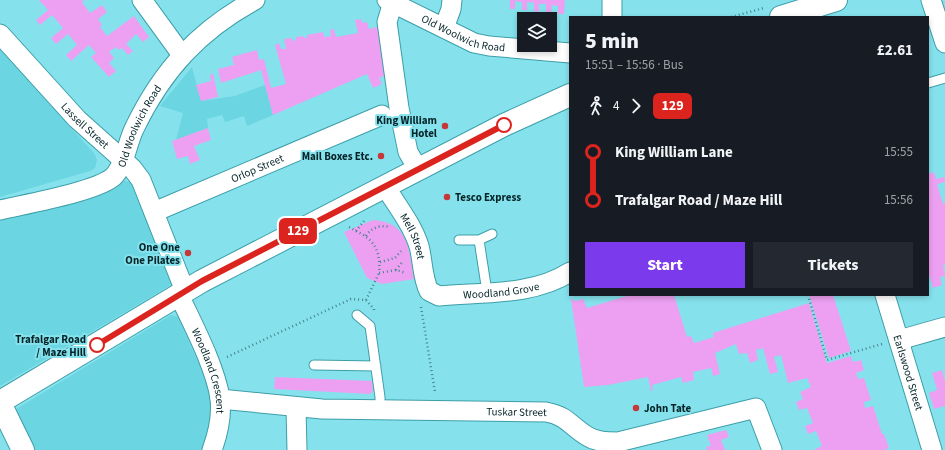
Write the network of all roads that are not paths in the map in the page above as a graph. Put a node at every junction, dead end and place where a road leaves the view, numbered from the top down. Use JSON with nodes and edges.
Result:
{"nodes":[{"id":1,"x":142,"y":0,"type":"edge"},
{"id":2,"x":255,"y":0,"type":"edge"},
{"id":3,"x":452,"y":0,"type":"edge"},
{"id":4,"x":612,"y":0,"type":"edge"},
{"id":5,"x":836,"y":0,"type":"edge"},
{"id":6,"x":931,"y":0,"type":"edge"},
{"id":7,"x":390,"y":1,"type":"edge"},
{"id":8,"x":793,"y":15,"type":"edge"},
{"id":9,"x":612,"y":16,"type":"edge"},
{"id":10,"x":444,"y":28,"type":"junction"},
{"id":11,"x":0,"y":34,"type":"edge"},
{"id":12,"x":945,"y":43,"type":"edge"},
{"id":13,"x":569,"y":53,"type":"edge"},
{"id":14,"x":182,"y":55,"type":"junction"},
{"id":15,"x":945,"y":78,"type":"edge"},
{"id":16,"x":929,"y":83,"type":"edge"},
{"id":17,"x":569,"y":95,"type":"edge"},
{"id":18,"x":382,"y":115,"type":"dead end"},
{"id":19,"x":122,"y":159,"type":"junction"},
{"id":20,"x":418,"y":169,"type":"junction"},
{"id":21,"x":385,"y":186,"type":"junction"},
{"id":22,"x":0,"y":210,"type":"edge"},
{"id":23,"x":154,"y":212,"type":"junction"},
{"id":24,"x":492,"y":234,"type":"dead end"},
{"id":25,"x":459,"y":240,"type":"dead end"},
{"id":26,"x":479,"y":240,"type":"junction"},
{"id":27,"x":569,"y":273,"type":"edge"},
{"id":28,"x":487,"y":292,"type":"junction"},
{"id":29,"x":182,"y":293,"type":"junction"},
{"id":30,"x":885,"y":296,"type":"edge"},
{"id":31,"x":425,"y":297,"type":"joint"},
{"id":32,"x":357,"y":315,"type":"dead end"},
{"id":33,"x":945,"y":327,"type":"edge"},
{"id":34,"x":893,"y":341,"type":"junction"},
{"id":35,"x":314,"y":365,"type":"dead end"},
{"id":36,"x":376,"y":366,"type":"junction"},
{"id":37,"x":220,"y":399,"type":"junction"},
{"id":38,"x":0,"y":403,"type":"edge"},
{"id":39,"x":296,"y":408,"type":"junction"},
{"id":40,"x":380,"y":410,"type":"junction"},
{"id":41,"x":650,"y":443,"type":"edge"},
{"id":42,"x":23,"y":450,"type":"edge"},
{"id":43,"x":212,"y":450,"type":"edge"},
{"id":44,"x":297,"y":450,"type":"edge"},
{"id":45,"x":772,"y":450,"type":"edge"},
{"id":46,"x":932,"y":450,"type":"edge"}],
"edges":[{"from":1,"to":14,"type":"street"},
{"from":2,"to":14,"type":"street","name":"Old Woolwich Road"},
{"from":3,"to":10,"type":"street"},
{"from":4,"to":9,"type":"street"},
{"from":5,"to":8,"type":"main road"},
{"from":6,"to":12,"type":"street"},
{"from":7,"to":10,"type":"street","name":"Old Woolwich Road"},
{"from":7,"to":20,"type":"street"},
{"from":10,"to":13,"type":"street","name":"Old Woolwich Road"},
{"from":11,"to":19,"type":"street","name":"Lassell Street"},
{"from":14,"to":19,"type":"street","name":"Old Woolwich Road"},
{"from":15,"to":16,"type":"lane"},
{"from":17,"to":20,"type":"main road"},
{"from":18,"to":23,"type":"street","name":"Orlop Street"},
{"from":19,"to":22,"type":"street","name":"Old Woolwich Road"},
{"from":19,"to":23,"type":"street","name":"Lassell Street"},
{"from":20,"to":21,"type":"main road"},
{"from":21,"to":29,"type":"main road"},
{"from":21,"to":31,"type":"street","name":"Mell Street"},
{"from":23,"to":29,"type":"street","name":"Lassell Street"},
{"from":24,"to":26,"type":"lane"},
{"from":25,"to":26,"type":"lane"},
{"from":26,"to":28,"type":"lane"},
{"from":27,"to":28,"type":"street","name":"Woodland Grove"},
{"from":28,"to":31,"type":"street","name":"Woodland Grove"},
{"from":29,"to":37,"type":"street","name":"Woodland Crescent"},
{"from":29,"to":38,"type":"main road"},
{"from":30,"to":34,"type":"street","name":"Earlswood Street"},
{"from":32,"to":36,"type":"lane"},
{"from":33,"to":34,"type":"street"},
{"from":34,"to":46,"type":"street","name":"Earlswood Street"},
{"from":35,"to":36,"type":"lane"},
{"from":36,"to":40,"type":"lane"},
{"from":37,"to":39,"type":"street","name":"Tuskar Street"},
{"from":37,"to":43,"type":"street","name":"Woodland Crescent"},
{"from":38,"to":42,"type":"main road"},
{"from":39,"to":40,"type":"street","name":"Tuskar Street"},
{"from":39,"to":44,"type":"street"},
{"from":40,"to":41,"type":"street","name":"Tuskar Street"},
{"from":41,"to":45,"type":"street","name":"Tuskar Street"}]}
